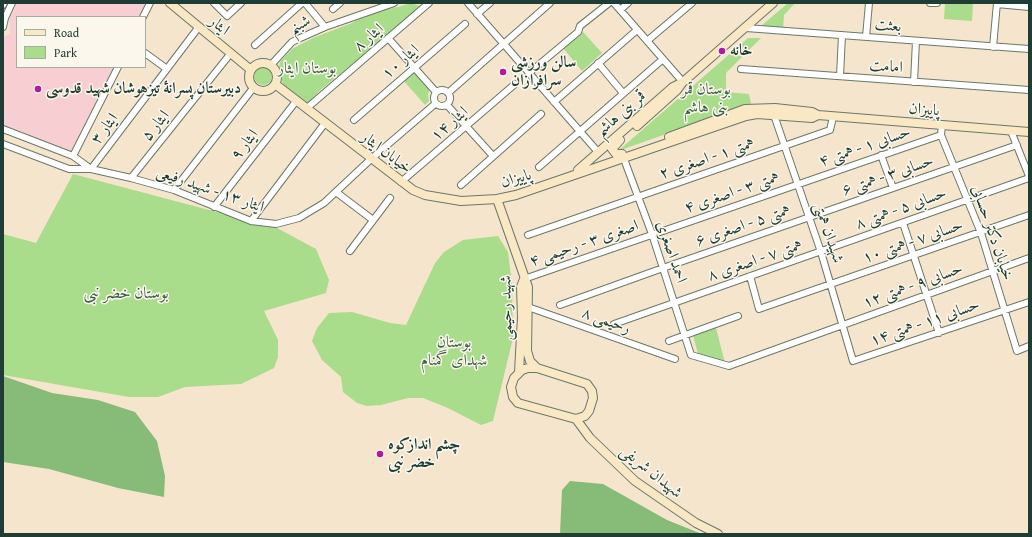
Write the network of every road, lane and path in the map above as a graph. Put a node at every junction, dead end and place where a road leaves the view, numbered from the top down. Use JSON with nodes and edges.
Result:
{"nodes":[{"id":1,"x":12,"y":3,"type":"edge"},
{"id":2,"x":150,"y":3,"type":"edge"},
{"id":3,"x":170,"y":3,"type":"edge"},
{"id":4,"x":214,"y":3,"type":"edge"},
{"id":5,"x":241,"y":3,"type":"edge"},
{"id":6,"x":303,"y":3,"type":"edge"},
{"id":7,"x":340,"y":3,"type":"edge"},
{"id":8,"x":394,"y":3,"type":"edge"},
{"id":9,"x":429,"y":3,"type":"edge"},
{"id":10,"x":468,"y":3,"type":"edge"},
{"id":11,"x":490,"y":3,"type":"edge"},
{"id":12,"x":550,"y":3,"type":"edge"},
{"id":13,"x":609,"y":3,"type":"edge"},
{"id":14,"x":614,"y":3,"type":"edge"},
{"id":15,"x":628,"y":3,"type":"edge"},
{"id":16,"x":692,"y":3,"type":"edge"},
{"id":17,"x":773,"y":3,"type":"edge"},
{"id":18,"x":869,"y":3,"type":"edge"},
{"id":19,"x":930,"y":3,"type":"edge"},
{"id":20,"x":937,"y":4,"type":"edge"},
{"id":21,"x":997,"y":4,"type":"edge"},
{"id":22,"x":684,"y":6,"type":"edge"},
{"id":23,"x":1029,"y":7,"type":"edge"},
{"id":24,"x":333,"y":9,"type":"dead end"},
{"id":25,"x":620,"y":10,"type":"junction"},
{"id":26,"x":478,"y":14,"type":"junction"},
{"id":27,"x":144,"y":16,"type":"edge"},
{"id":28,"x":464,"y":24,"type":"dead end"},
{"id":29,"x":3,"y":27,"type":"edge"},
{"id":30,"x":324,"y":27,"type":"junction"},
{"id":31,"x":198,"y":28,"type":"junction"},
{"id":32,"x":746,"y":28,"type":"junction"},
{"id":33,"x":637,"y":30,"type":"junction"},
{"id":34,"x":842,"y":35,"type":"junction"},
{"id":35,"x":866,"y":37,"type":"junction"},
{"id":36,"x":388,"y":38,"type":"junction"},
{"id":37,"x":647,"y":41,"type":"junction"},
{"id":38,"x":916,"y":41,"type":"junction"},
{"id":39,"x":503,"y":43,"type":"junction"},
{"id":40,"x":255,"y":45,"type":"dead end"},
{"id":41,"x":993,"y":47,"type":"junction"},
{"id":42,"x":1029,"y":49,"type":"edge"},
{"id":43,"x":146,"y":54,"type":"edge"},
{"id":44,"x":231,"y":54,"type":"junction"},
{"id":45,"x":663,"y":59,"type":"junction"},
{"id":46,"x":598,"y":64,"type":"junction"},
{"id":47,"x":271,"y":65,"type":"junction"},
{"id":48,"x":414,"y":67,"type":"junction"},
{"id":49,"x":117,"y":68,"type":"edge"},
{"id":50,"x":166,"y":69,"type":"junction"},
{"id":51,"x":741,"y":69,"type":"dead end"},
{"id":52,"x":250,"y":70,"type":"junction"},
{"id":53,"x":529,"y":73,"type":"junction"},
{"id":54,"x":840,"y":76,"type":"junction"},
{"id":55,"x":683,"y":82,"type":"junction"},
{"id":56,"x":914,"y":82,"type":"junction"},
{"id":57,"x":275,"y":84,"type":"junction"},
{"id":58,"x":515,"y":84,"type":"dead end"},
{"id":59,"x":254,"y":87,"type":"junction"},
{"id":60,"x":1029,"y":90,"type":"edge"},
{"id":61,"x":436,"y":92,"type":"junction"},
{"id":62,"x":448,"y":92,"type":"junction"},
{"id":63,"x":623,"y":93,"type":"junction"},
{"id":64,"x":297,"y":100,"type":"junction"},
{"id":65,"x":554,"y":102,"type":"junction"},
{"id":66,"x":435,"y":104,"type":"junction"},
{"id":67,"x":447,"y":105,"type":"junction"},
{"id":68,"x":307,"y":108,"type":"junction"},
{"id":69,"x":775,"y":112,"type":"junction"},
{"id":70,"x":541,"y":114,"type":"dead end"},
{"id":71,"x":833,"y":117,"type":"junction"},
{"id":72,"x":354,"y":120,"type":"dead end"},
{"id":73,"x":326,"y":123,"type":"junction"},
{"id":74,"x":942,"y":125,"type":"junction"},
{"id":75,"x":467,"y":126,"type":"junction"},
{"id":76,"x":3,"y":129,"type":"edge"},
{"id":77,"x":580,"y":131,"type":"junction"},
{"id":78,"x":1011,"y":131,"type":"junction"},
{"id":79,"x":1029,"y":132,"type":"edge"},
{"id":80,"x":941,"y":134,"type":"junction"},
{"id":81,"x":3,"y":144,"type":"edge"},
{"id":82,"x":1017,"y":145,"type":"junction"},
{"id":83,"x":785,"y":147,"type":"junction"},
{"id":84,"x":598,"y":152,"type":"junction"},
{"id":85,"x":881,"y":155,"type":"junction"},
{"id":86,"x":73,"y":156,"type":"junction"},
{"id":87,"x":493,"y":156,"type":"junction"},
{"id":88,"x":622,"y":156,"type":"junction"},
{"id":89,"x":371,"y":159,"type":"junction"},
{"id":90,"x":539,"y":167,"type":"dead end"},
{"id":91,"x":954,"y":167,"type":"junction"},
{"id":92,"x":90,"y":169,"type":"junction"},
{"id":93,"x":578,"y":170,"type":"junction"},
{"id":94,"x":1029,"y":177,"type":"edge"},
{"id":95,"x":131,"y":178,"type":"junction"},
{"id":96,"x":401,"y":182,"type":"junction"},
{"id":97,"x":461,"y":184,"type":"dead end"},
{"id":98,"x":798,"y":184,"type":"junction"},
{"id":99,"x":893,"y":188,"type":"junction"},
{"id":100,"x":174,"y":190,"type":"junction"},
{"id":101,"x":336,"y":192,"type":"junction"},
{"id":102,"x":638,"y":196,"type":"junction"},
{"id":103,"x":390,"y":198,"type":"dead end"},
{"id":104,"x":498,"y":199,"type":"junction"},
{"id":105,"x":968,"y":200,"type":"junction"},
{"id":106,"x":214,"y":207,"type":"junction"},
{"id":107,"x":1029,"y":215,"type":"edge"},
{"id":108,"x":809,"y":218,"type":"junction"},
{"id":109,"x":373,"y":220,"type":"junction"},
{"id":110,"x":252,"y":221,"type":"junction"},
{"id":111,"x":903,"y":223,"type":"junction"},
{"id":112,"x":981,"y":232,"type":"junction"},
{"id":113,"x":652,"y":234,"type":"junction"},
{"id":114,"x":528,"y":235,"type":"dead end"},
{"id":115,"x":350,"y":252,"type":"dead end"},
{"id":116,"x":821,"y":252,"type":"junction"},
{"id":117,"x":914,"y":256,"type":"junction"},
{"id":118,"x":1029,"y":258,"type":"edge"},
{"id":119,"x":663,"y":268,"type":"junction"},
{"id":120,"x":992,"y":271,"type":"junction"},
{"id":121,"x":750,"y":276,"type":"junction"},
{"id":122,"x":524,"y":279,"type":"junction"},
{"id":123,"x":832,"y":284,"type":"junction"},
{"id":124,"x":926,"y":294,"type":"junction"},
{"id":125,"x":674,"y":302,"type":"junction"},
{"id":126,"x":1029,"y":302,"type":"edge"},
{"id":127,"x":560,"y":305,"type":"dead end"},
{"id":128,"x":528,"y":307,"type":"junction"},
{"id":129,"x":1005,"y":310,"type":"junction"},
{"id":130,"x":738,"y":316,"type":"dead end"},
{"id":131,"x":614,"y":324,"type":"dead end"},
{"id":132,"x":844,"y":325,"type":"junction"},
{"id":133,"x":938,"y":333,"type":"junction"},
{"id":134,"x":684,"y":335,"type":"junction"},
{"id":135,"x":669,"y":341,"type":"dead end"},
{"id":136,"x":1029,"y":346,"type":"edge"},
{"id":137,"x":691,"y":355,"type":"joint"},
{"id":138,"x":675,"y":359,"type":"dead end"},
{"id":139,"x":853,"y":361,"type":"joint"},
{"id":140,"x":536,"y":368,"type":"junction"},
{"id":141,"x":519,"y":372,"type":"junction"},
{"id":142,"x":576,"y":419,"type":"junction"},
{"id":143,"x":718,"y":534,"type":"edge"}],
"edges":[{"from":1,"to":29,"type":"street"},
{"from":2,"to":27,"type":"street"},
{"from":3,"to":31,"type":"main road","name":"ایثار"},
{"from":4,"to":5,"type":"street"},
{"from":6,"to":30,"type":"street"},
{"from":6,"to":40,"type":"street"},
{"from":7,"to":24,"type":"street"},
{"from":8,"to":30,"type":"street","name":"شبنم"},
{"from":9,"to":36,"type":"street","name":"ایثار ۸"},
{"from":10,"to":26,"type":"street"},
{"from":11,"to":26,"type":"street"},
{"from":12,"to":39,"type":"street"},
{"from":13,"to":53,"type":"street"},
{"from":14,"to":25,"type":"street"},
{"from":15,"to":25,"type":"street"},
{"from":16,"to":22,"type":"street"},
{"from":17,"to":32,"type":"main road","name":"قمر بنی هاشم"},
{"from":18,"to":35,"type":"street"},
{"from":19,"to":20,"type":"street"},
{"from":21,"to":23,"type":"street"},
{"from":21,"to":41,"type":"street"},
{"from":22,"to":37,"type":"street"},
{"from":25,"to":33,"type":"street"},
{"from":26,"to":39,"type":"street"},
{"from":28,"to":48,"type":"street","name":"ایثار ۱۰"},
{"from":30,"to":47,"type":"street","name":"شبنم"},
{"from":31,"to":44,"type":"main road","name":"ایثار"},
{"from":31,"to":50,"type":"street","name":"ایثار ۳"},
{"from":32,"to":34,"type":"street","name":"بعثت"},
{"from":32,"to":55,"type":"main road","name":"قمر بنی هاشم"},
{"from":33,"to":37,"type":"street"},
{"from":33,"to":46,"type":"street"},
{"from":34,"to":35,"type":"street","name":"بعثت"},
{"from":34,"to":54,"type":"street"},
{"from":35,"to":38,"type":"street","name":"بعثت"},
{"from":36,"to":48,"type":"street"},
{"from":36,"to":68,"type":"street","name":"ایثار ۸"},
{"from":37,"to":45,"type":"street"},
{"from":38,"to":41,"type":"street","name":"بعثت"},
{"from":38,"to":56,"type":"street"},
{"from":39,"to":53,"type":"street"},
{"from":39,"to":62,"type":"street"},
{"from":41,"to":42,"type":"street","name":"بعثت"},
{"from":43,"to":50,"type":"street"},
{"from":44,"to":52,"type":"main road","name":"ایثار"},
{"from":44,"to":95,"type":"street","name":"ایثار ۵"},
{"from":45,"to":55,"type":"street"},
{"from":45,"to":63,"type":"street"},
{"from":46,"to":63,"type":"street"},
{"from":46,"to":65,"type":"street"},
{"from":47,"to":52,"type":"main road"},
{"from":47,"to":57,"type":"main road"},
{"from":48,"to":61,"type":"street"},
{"from":48,"to":72,"type":"street","name":"ایثار ۱۰"},
{"from":49,"to":86,"type":"street"},
{"from":50,"to":92,"type":"street","name":"ایثار ۳"},
{"from":51,"to":54,"type":"street","name":"امامت"},
{"from":52,"to":59,"type":"main road"},
{"from":53,"to":65,"type":"street"},
{"from":54,"to":56,"type":"street","name":"امامت"},
{"from":55,"to":84,"type":"main road","name":"قمر بنی هاشم"},
{"from":55,"to":88,"type":"main road","name":"قمر بنی هاشم"},
{"from":56,"to":60,"type":"street","name":"امامت"},
{"from":57,"to":59,"type":"main road"},
{"from":57,"to":64,"type":"main road","name":"خیابان ایثار"},
{"from":58,"to":75,"type":"street","name":"ایثار ۱۴"},
{"from":59,"to":100,"type":"street"},
{"from":61,"to":62,"type":"street"},
{"from":61,"to":66,"type":"street"},
{"from":62,"to":67,"type":"street"},
{"from":63,"to":77,"type":"street"},
{"from":64,"to":68,"type":"main road","name":"خیابان ایثار"},
{"from":64,"to":106,"type":"street","name":"ایثار ۹"},
{"from":65,"to":77,"type":"street"},
{"from":66,"to":67,"type":"street"},
{"from":66,"to":89,"type":"street","name":"ایثار ۱۳ - شهید رفیعی"},
{"from":67,"to":75,"type":"street"},
{"from":68,"to":73,"type":"main road","name":"خیابان ایثار"},
{"from":69,"to":71,"type":"main road","name":"پاییزان"},
{"from":69,"to":83,"type":"street","name":"شهیدان همتی"},
{"from":69,"to":88,"type":"main road","name":"پاییزان"},
{"from":70,"to":87,"type":"street"},
{"from":71,"to":74,"type":"main road","name":"پاییزان"},
{"from":71,"to":83,"type":"street","name":"همتی ۱ - اصغری ۲"},
{"from":73,"to":89,"type":"main road","name":"خیابان ایثار"},
{"from":73,"to":110,"type":"street"},
{"from":74,"to":78,"type":"main road","name":"پاییزان"},
{"from":74,"to":80,"type":"street","name":"خیابان دکتر حسابی"},
{"from":75,"to":87,"type":"street"},
{"from":75,"to":96,"type":"street","name":"ایثار ۱۴"},
{"from":76,"to":86,"type":"street","name":"ایثار ۱۳ - شهید رفیعی"},
{"from":77,"to":84,"type":"street"},
{"from":77,"to":90,"type":"street"},
{"from":78,"to":79,"type":"main road","name":"پاییزان"},
{"from":78,"to":82,"type":"street"},
{"from":80,"to":85,"type":"street","name":"حسابی ۱ - همتی ۴"},
{"from":80,"to":91,"type":"street","name":"خیابان دکتر حسابی"},
{"from":81,"to":92,"type":"street","name":"ایثار ۱۳ - شهید رفیعی"},
{"from":82,"to":91,"type":"street","name":"حسابی ۳ - همتی ۶"},
{"from":82,"to":94,"type":"street"},
{"from":83,"to":98,"type":"street","name":"شهیدان همتی"},
{"from":83,"to":102,"type":"street","name":"همتی ۱ - اصغری ۲"},
{"from":84,"to":93,"type":"main road","name":"قمر بنی هاشم"},
{"from":85,"to":98,"type":"street","name":"حسابی ۱ - همتی ۴"},
{"from":85,"to":99,"type":"street"},
{"from":86,"to":92,"type":"street","name":"ایثار ۱۳ - شهید رفیعی"},
{"from":87,"to":97,"type":"street"},
{"from":88,"to":93,"type":"main road","name":"پاییزان"},
{"from":88,"to":102,"type":"street","name":"احمد اصغری"},
{"from":88,"to":104,"type":"main road","name":"پاییزان"},
{"from":89,"to":96,"type":"main road","name":"خیابان ایثار"},
{"from":89,"to":101,"type":"street","name":"ایثار ۱۳ - شهید رفیعی"},
{"from":91,"to":99,"type":"street","name":"حسابی ۳ - همتی ۶"},
{"from":91,"to":105,"type":"street","name":"خیابان دکتر حسابی"},
{"from":92,"to":95,"type":"street","name":"ایثار ۱۳ - شهید رفیعی"},
{"from":93,"to":104,"type":"main road","name":"پاییزان"},
{"from":94,"to":105,"type":"street","name":"حسابی ۵ - همتی ۸"},
{"from":95,"to":100,"type":"street","name":"ایثار ۱۳ - شهید رفیعی"},
{"from":96,"to":104,"type":"main road","name":"خیابان ایثار"},
{"from":98,"to":108,"type":"street","name":"شهیدان همتی"},
{"from":98,"to":113,"type":"street","name":"همتی ۳ - اصغری ۴"},
{"from":99,"to":108,"type":"street","name":"حسابی ۳ - همتی ۶"},
{"from":100,"to":106,"type":"street","name":"ایثار ۱۳ - شهید رفیعی"},
{"from":101,"to":109,"type":"street"},
{"from":101,"to":110,"type":"street","name":"ایثار ۱۳ - شهید رفیعی"},
{"from":102,"to":113,"type":"street","name":"احمد اصغری"},
{"from":102,"to":114,"type":"street","name":"همتی ۱ - اصغری ۲"},
{"from":103,"to":109,"type":"street"},
{"from":104,"to":122,"type":"main road","name":"شهید رحیمی"},
{"from":105,"to":111,"type":"street","name":"حسابی ۵ - همتی ۸"},
{"from":105,"to":112,"type":"street","name":"خیابان دکتر حسابی"},
{"from":106,"to":110,"type":"street","name":"ایثار ۱۳ - شهید رفیعی"},
{"from":107,"to":112,"type":"street","name":"حسابی ۷ - همتی ۱۰"},
{"from":108,"to":116,"type":"street","name":"شهیدان همتی"},
{"from":108,"to":119,"type":"street","name":"همتی ۵ - اصغری ۶"},
{"from":109,"to":115,"type":"street"},
{"from":111,"to":116,"type":"street","name":"حسابی ۵ - همتی ۸"},
{"from":111,"to":117,"type":"street"},
{"from":112,"to":117,"type":"street","name":"حسابی ۷ - همتی ۱۰"},
{"from":112,"to":120,"type":"street","name":"خیابان دکتر حسابی"},
{"from":113,"to":119,"type":"street","name":"احمد اصغری"},
{"from":113,"to":122,"type":"street","name":"اصغری ۳ - رحیمی ۴"},
{"from":116,"to":121,"type":"street","name":"همتی ۷ - اصغری ۸"},
{"from":116,"to":123,"type":"street","name":"شهیدان همتی"},
{"from":117,"to":123,"type":"street","name":"حسابی ۷ - همتی ۱۰"},
{"from":117,"to":124,"type":"street"},
{"from":118,"to":120,"type":"street","name":"حسابی ۹ - همتی ۱۲"},
{"from":119,"to":125,"type":"street","name":"احمد اصغری"},
{"from":119,"to":127,"type":"street","name":"همتی ۵ - اصغری ۶"},
{"from":120,"to":124,"type":"street","name":"حسابی ۹ - همتی ۱۲"},
{"from":120,"to":129,"type":"street","name":"خیابان دکتر حسابی"},
{"from":121,"to":123,"type":"street","name":"حسابی ۷ - همتی ۱۰"},
{"from":121,"to":125,"type":"street","name":"همتی ۷ - اصغری ۸"},
{"from":122,"to":128,"type":"main road"},
{"from":122,"to":141,"type":"main road","name":"شهید رحیمی"},
{"from":123,"to":132,"type":"street","name":"شهیدان همتی"},
{"from":124,"to":132,"type":"street","name":"حسابی ۹ - همتی ۱۲"},
{"from":124,"to":133,"type":"street"},
{"from":125,"to":131,"type":"street","name":"همتی ۷ - اصغری ۸"},
{"from":125,"to":134,"type":"street","name":"احمد اصغری"},
{"from":126,"to":129,"type":"street","name":"حسابی ۱۱ - همتی ۱۴"},
{"from":128,"to":138,"type":"street","name":"رحیمی ۸"},
{"from":128,"to":140,"type":"main road"},
{"from":129,"to":133,"type":"street","name":"حسابی ۱۱ - همتی ۱۴"},
{"from":129,"to":136,"type":"street","name":"خیابان دکتر حسابی"},
{"from":130,"to":134,"type":"street"},
{"from":132,"to":137,"type":"street","name":"حسابی ۹ - همتی ۱۲"},
{"from":132,"to":139,"type":"street","name":"شهیدان همتی"},
{"from":133,"to":139,"type":"street","name":"حسابی ۱۱ - همتی ۱۴"},
{"from":134,"to":135,"type":"street"},
{"from":134,"to":137,"type":"street","name":"احمد اصغری"},
{"from":140,"to":141,"type":"main road"},
{"from":140,"to":142,"type":"main road"},
{"from":141,"to":142,"type":"main road","name":"شهید رحیمی"},
{"from":142,"to":143,"type":"main road","name":"شهیدان شریفی"}]}
